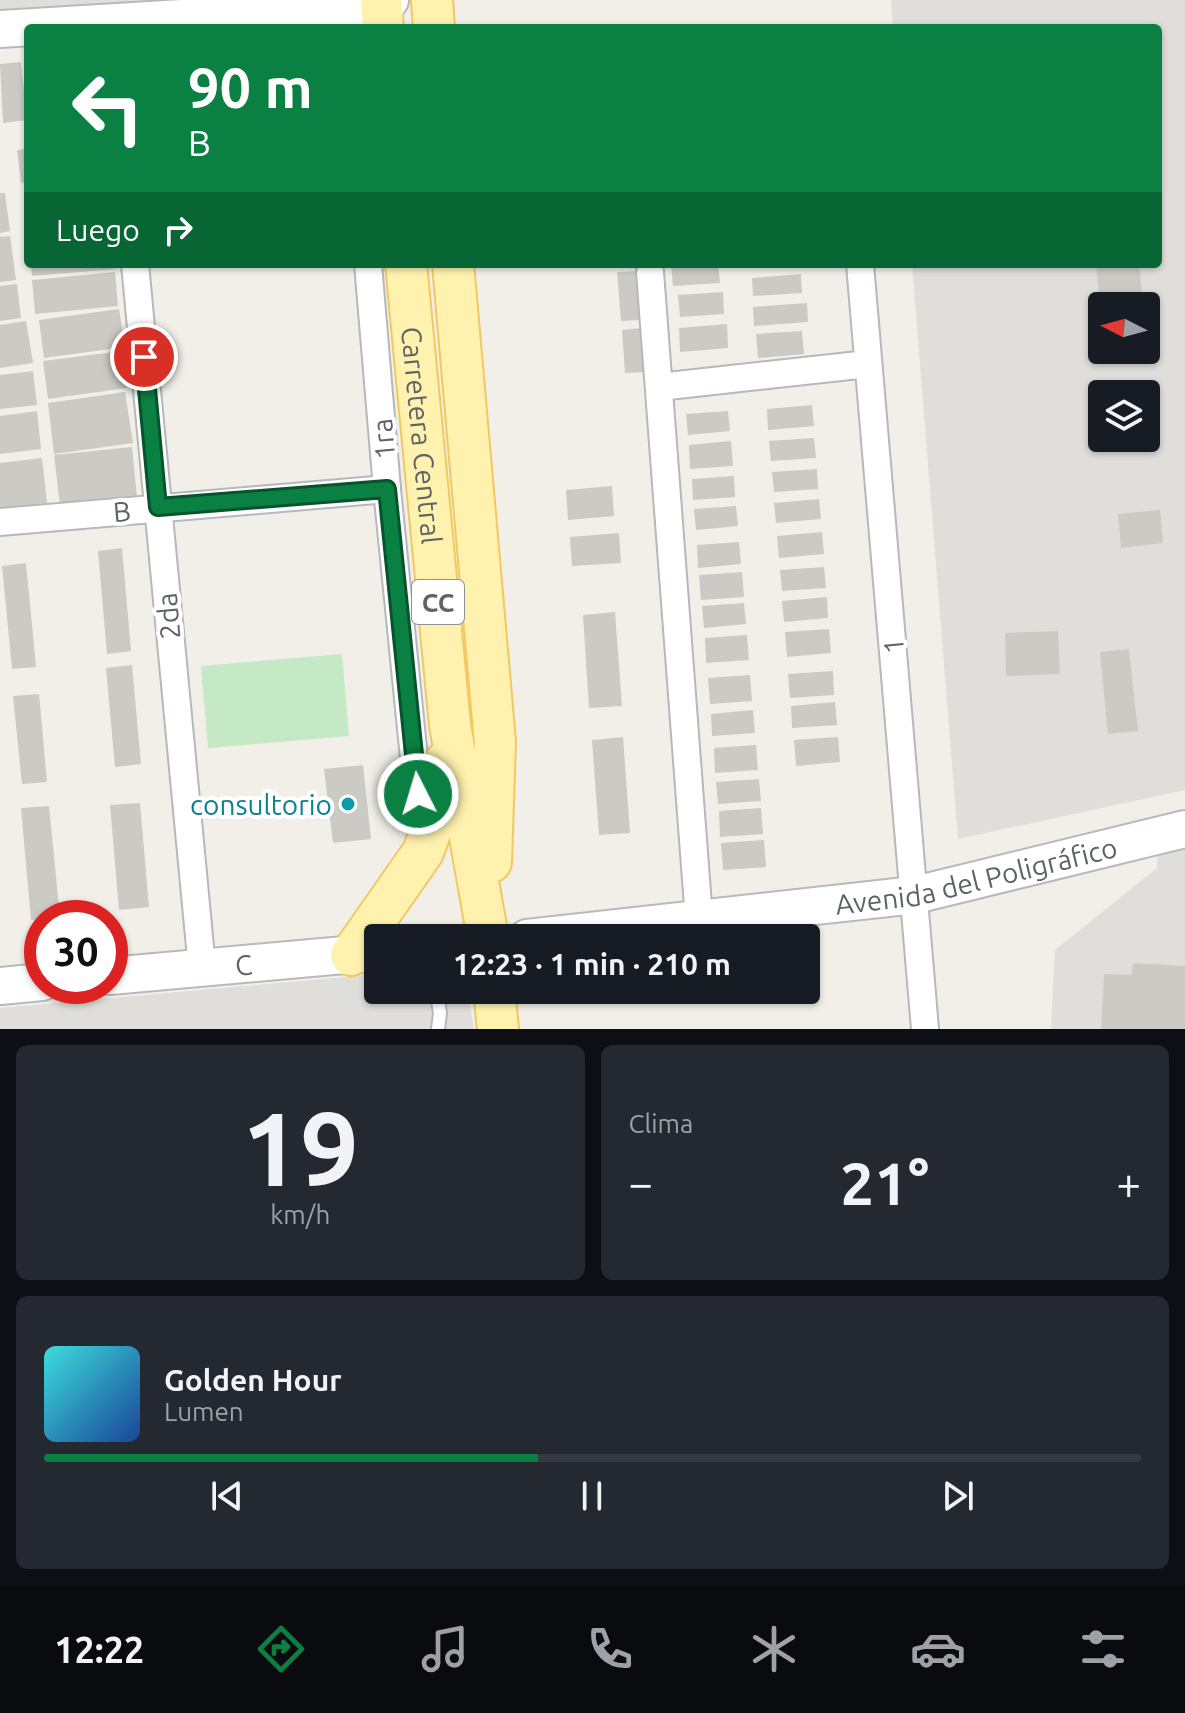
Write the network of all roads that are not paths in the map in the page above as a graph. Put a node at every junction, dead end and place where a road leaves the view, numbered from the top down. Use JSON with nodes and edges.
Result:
{"nodes":[{"id":1,"x":432,"y":0,"type":"edge"},
{"id":2,"x":372,"y":12,"type":"edge"},
{"id":3,"x":133,"y":24,"type":"edge"},
{"id":4,"x":434,"y":24,"type":"edge"},
{"id":5,"x":24,"y":28,"type":"edge"},
{"id":6,"x":0,"y":29,"type":"edge"},
{"id":7,"x":135,"y":268,"type":"edge"},
{"id":8,"x":368,"y":268,"type":"edge"},
{"id":9,"x":406,"y":268,"type":"edge"},
{"id":10,"x":453,"y":268,"type":"edge"},
{"id":11,"x":860,"y":268,"type":"edge"},
{"id":12,"x":650,"y":272,"type":"dead end"},
{"id":13,"x":868,"y":364,"type":"junction"},
{"id":14,"x":659,"y":387,"type":"junction"},
{"id":15,"x":387,"y":489,"type":"junction"},
{"id":16,"x":158,"y":507,"type":"junction"},
{"id":17,"x":0,"y":522,"type":"edge"},
{"id":18,"x":450,"y":725,"type":"junction"},
{"id":19,"x":1185,"y":829,"type":"edge"},
{"id":20,"x":423,"y":852,"type":"junction"},
{"id":21,"x":915,"y":895,"type":"junction"},
{"id":22,"x":699,"y":919,"type":"junction"},
{"id":23,"x":381,"y":924,"type":"edge"},
{"id":24,"x":486,"y":924,"type":"edge"},
{"id":25,"x":488,"y":924,"type":"edge"},
{"id":26,"x":654,"y":924,"type":"edge"},
{"id":27,"x":364,"y":953,"type":"edge"},
{"id":28,"x":202,"y":968,"type":"junction"},
{"id":29,"x":128,"y":974,"type":"edge"},
{"id":30,"x":24,"y":984,"type":"edge"},
{"id":31,"x":0,"y":986,"type":"edge"},
{"id":32,"x":438,"y":1004,"type":"edge"},
{"id":33,"x":495,"y":1004,"type":"edge"},
{"id":34,"x":438,"y":1029,"type":"edge"},
{"id":35,"x":498,"y":1029,"type":"edge"},
{"id":36,"x":925,"y":1029,"type":"edge"}],
"edges":[{"from":1,"to":4,"type":"main road"},
{"from":2,"to":3,"type":"street"},
{"from":5,"to":6,"type":"street"},
{"from":7,"to":16,"type":"street","name":"2da"},
{"from":8,"to":15,"type":"street","name":"1ra"},
{"from":9,"to":18,"type":"main road","name":"Carretera Central","number":"CC"},
{"from":10,"to":25,"type":"main road","name":"Carretera Central","number":"CC"},
{"from":11,"to":13,"type":"street","name":"1"},
{"from":12,"to":14,"type":"street"},
{"from":13,"to":14,"type":"street"},
{"from":13,"to":21,"type":"street","name":"1"},
{"from":14,"to":22,"type":"street"},
{"from":15,"to":16,"type":"street","name":"B"},
{"from":15,"to":20,"type":"street","name":"1ra"},
{"from":16,"to":17,"type":"street","name":"B"},
{"from":16,"to":28,"type":"street","name":"2da"},
{"from":18,"to":20,"type":"main road"},
{"from":18,"to":24,"type":"main road","name":"Carretera Central","number":"CC"},
{"from":19,"to":21,"type":"street","name":"Avenida del Poligráfico"},
{"from":20,"to":23,"type":"main road"},
{"from":21,"to":22,"type":"street","name":"Avenida del Poligráfico"},
{"from":21,"to":36,"type":"street","name":"1"},
{"from":22,"to":26,"type":"street","name":"Avenida del Poligráfico"},
{"from":27,"to":28,"type":"street","name":"C"},
{"from":28,"to":29,"type":"street","name":"C"},
{"from":30,"to":31,"type":"street"},
{"from":32,"to":34,"type":"lane"},
{"from":33,"to":35,"type":"main road"}]}
